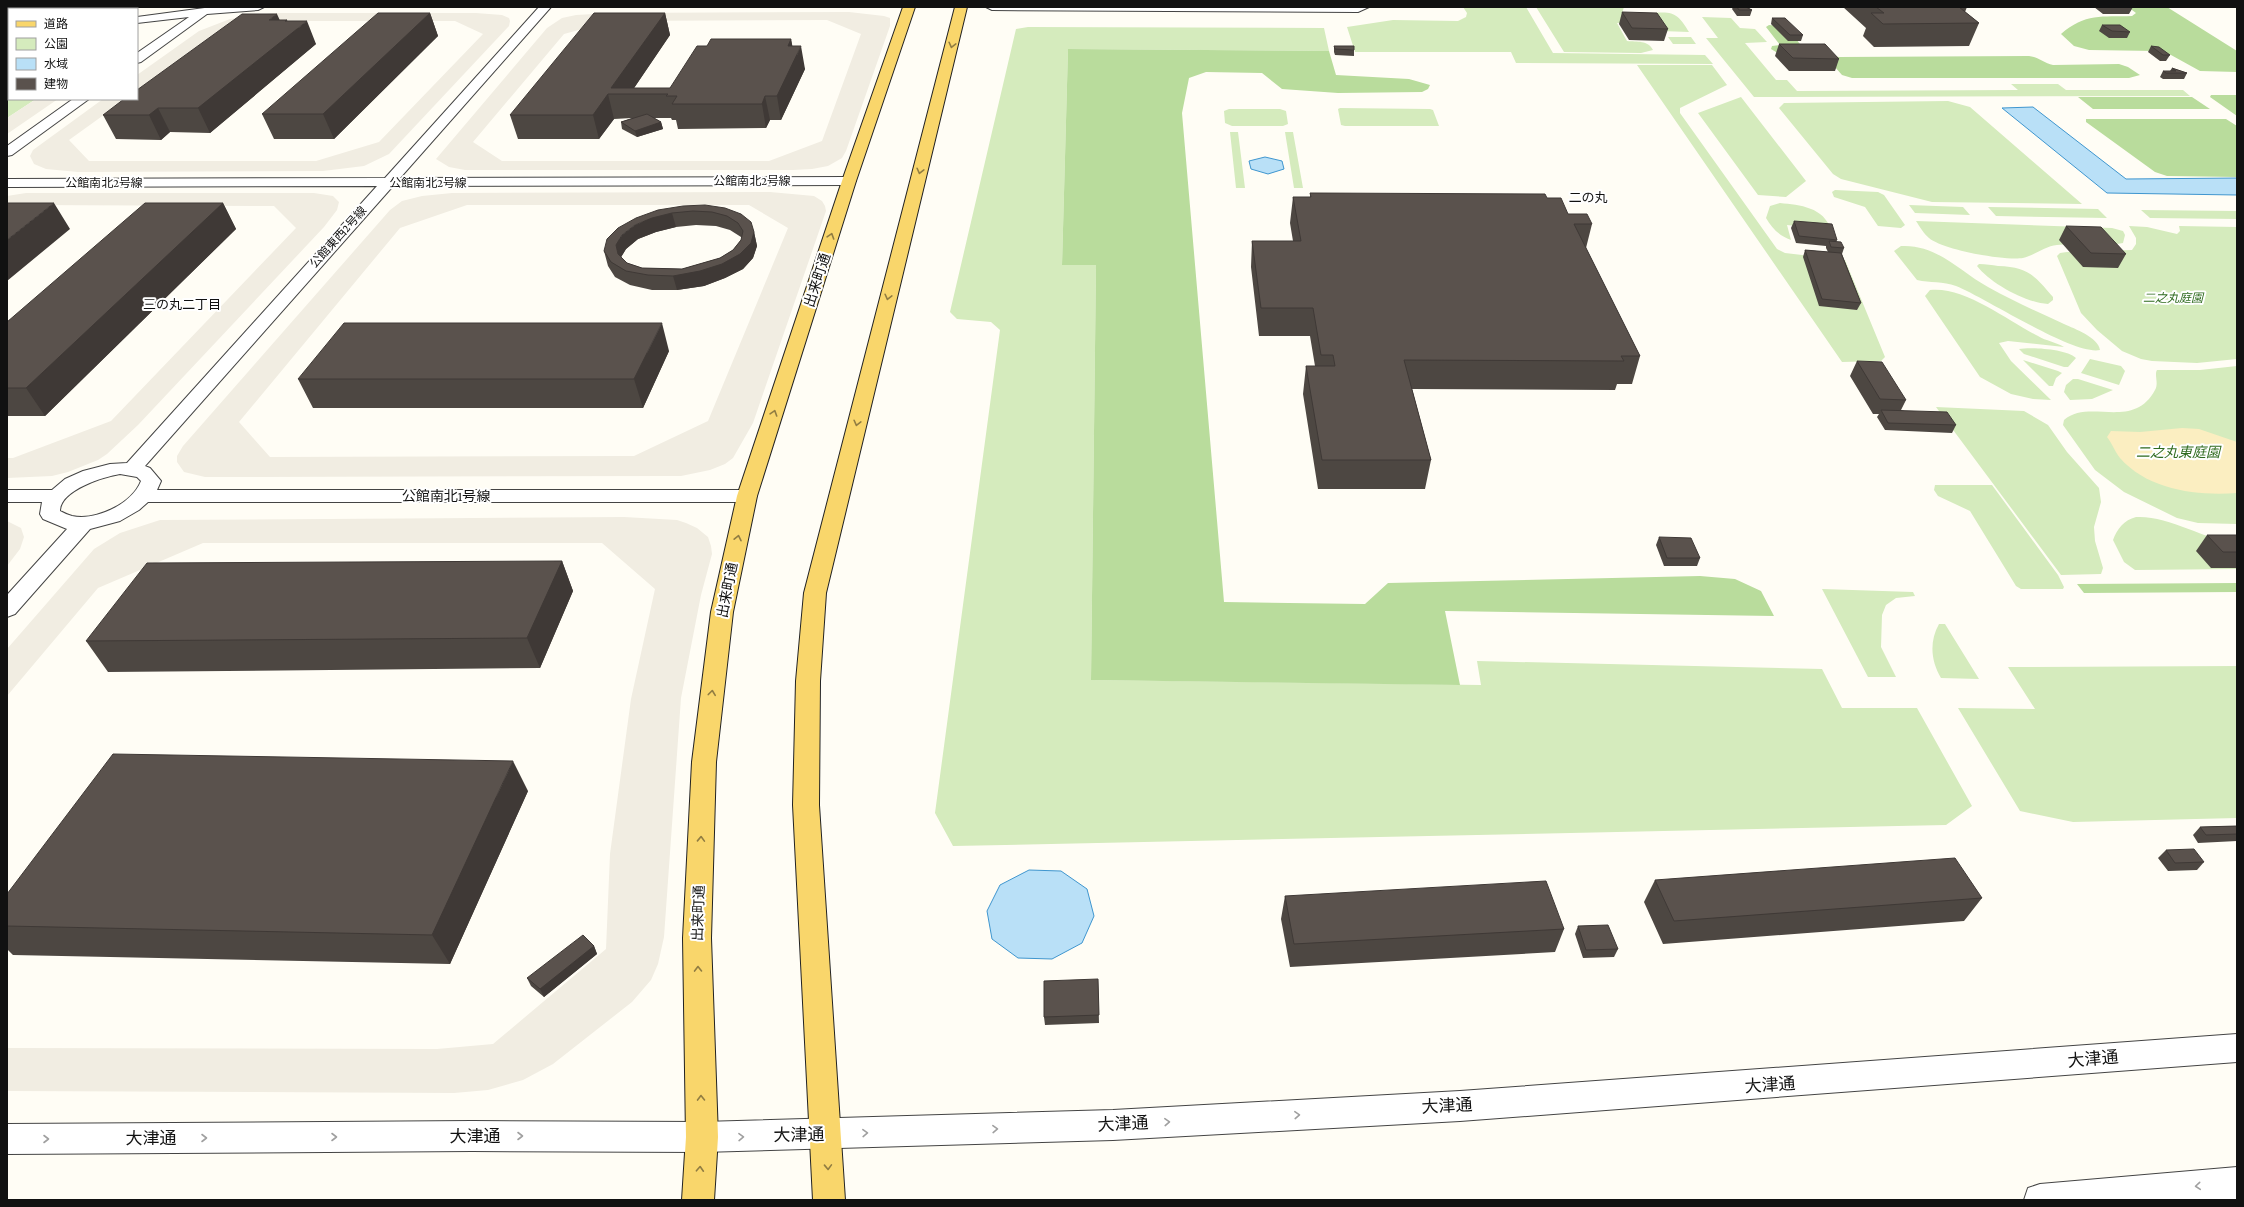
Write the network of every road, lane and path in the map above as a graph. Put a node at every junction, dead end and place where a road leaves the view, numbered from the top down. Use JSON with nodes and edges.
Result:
{"nodes":[{"id":1,"x":258,"y":7,"type":"edge"},
{"id":2,"x":544,"y":7,"type":"edge"},
{"id":3,"x":909,"y":7,"type":"edge"},
{"id":4,"x":961,"y":7,"type":"edge"},
{"id":5,"x":992,"y":7,"type":"edge"},
{"id":6,"x":1363,"y":7,"type":"edge"},
{"id":7,"x":1314,"y":9,"type":"edge"},
{"id":8,"x":204,"y":11,"type":"junction"},
{"id":9,"x":138,"y":20,"type":"edge"},
{"id":10,"x":138,"y":58,"type":"edge"},
{"id":11,"x":81,"y":100,"type":"edge"},
{"id":12,"x":7,"y":152,"type":"edge"},
{"id":13,"x":849,"y":181,"type":"junction"},
{"id":14,"x":7,"y":183,"type":"edge"},
{"id":15,"x":385,"y":183,"type":"junction"},
{"id":16,"x":133,"y":468,"type":"junction"},
{"id":17,"x":7,"y":496,"type":"edge"},
{"id":18,"x":56,"y":496,"type":"junction"},
{"id":19,"x":145,"y":496,"type":"junction"},
{"id":20,"x":747,"y":496,"type":"junction"},
{"id":21,"x":84,"y":523,"type":"junction"},
{"id":22,"x":7,"y":609,"type":"edge"},
{"id":23,"x":2237,"y":1048,"type":"edge"},
{"id":24,"x":826,"y":1135,"type":"junction"},
{"id":25,"x":702,"y":1138,"type":"junction"},
{"id":26,"x":7,"y":1139,"type":"edge"},
{"id":27,"x":2237,"y":1183,"type":"edge"},
{"id":28,"x":698,"y":1200,"type":"edge"},
{"id":29,"x":829,"y":1200,"type":"edge"},
{"id":30,"x":2040,"y":1200,"type":"edge"}],
"edges":[{"from":1,"to":8,"type":"street"},
{"from":2,"to":15,"type":"street","name":"公館東西2号線"},
{"from":3,"to":13,"type":"main road","name":"出来町通"},
{"from":4,"to":24,"type":"main road","one_way":true},
{"from":5,"to":7,"type":"street"},
{"from":6,"to":7,"type":"street"},
{"from":8,"to":9,"type":"street"},
{"from":8,"to":10,"type":"street"},
{"from":11,"to":12,"type":"street"},
{"from":13,"to":15,"type":"street","name":"公館南北2号線"},
{"from":20,"to":13,"type":"main road","name":"出来町通","one_way":true},
{"from":14,"to":15,"type":"street","name":"公館南北2号線"},
{"from":15,"to":16,"type":"street","name":"公館東西2号線"},
{"from":16,"to":18,"type":"street"},
{"from":16,"to":19,"type":"street"},
{"from":17,"to":18,"type":"street"},
{"from":18,"to":21,"type":"street"},
{"from":19,"to":20,"type":"street","name":"公館南北1号線"},
{"from":19,"to":21,"type":"street"},
{"from":25,"to":20,"type":"main road","name":"出来町通","one_way":true},
{"from":21,"to":22,"type":"street"},
{"from":24,"to":23,"type":"street","name":"大津通","one_way":true},
{"from":25,"to":24,"type":"street","name":"大津通","one_way":true},
{"from":24,"to":29,"type":"main road","one_way":true},
{"from":26,"to":25,"type":"street","name":"大津通","one_way":true},
{"from":28,"to":25,"type":"main road","name":"出来町通","one_way":true},
{"from":27,"to":30,"type":"street","one_way":true}]}
